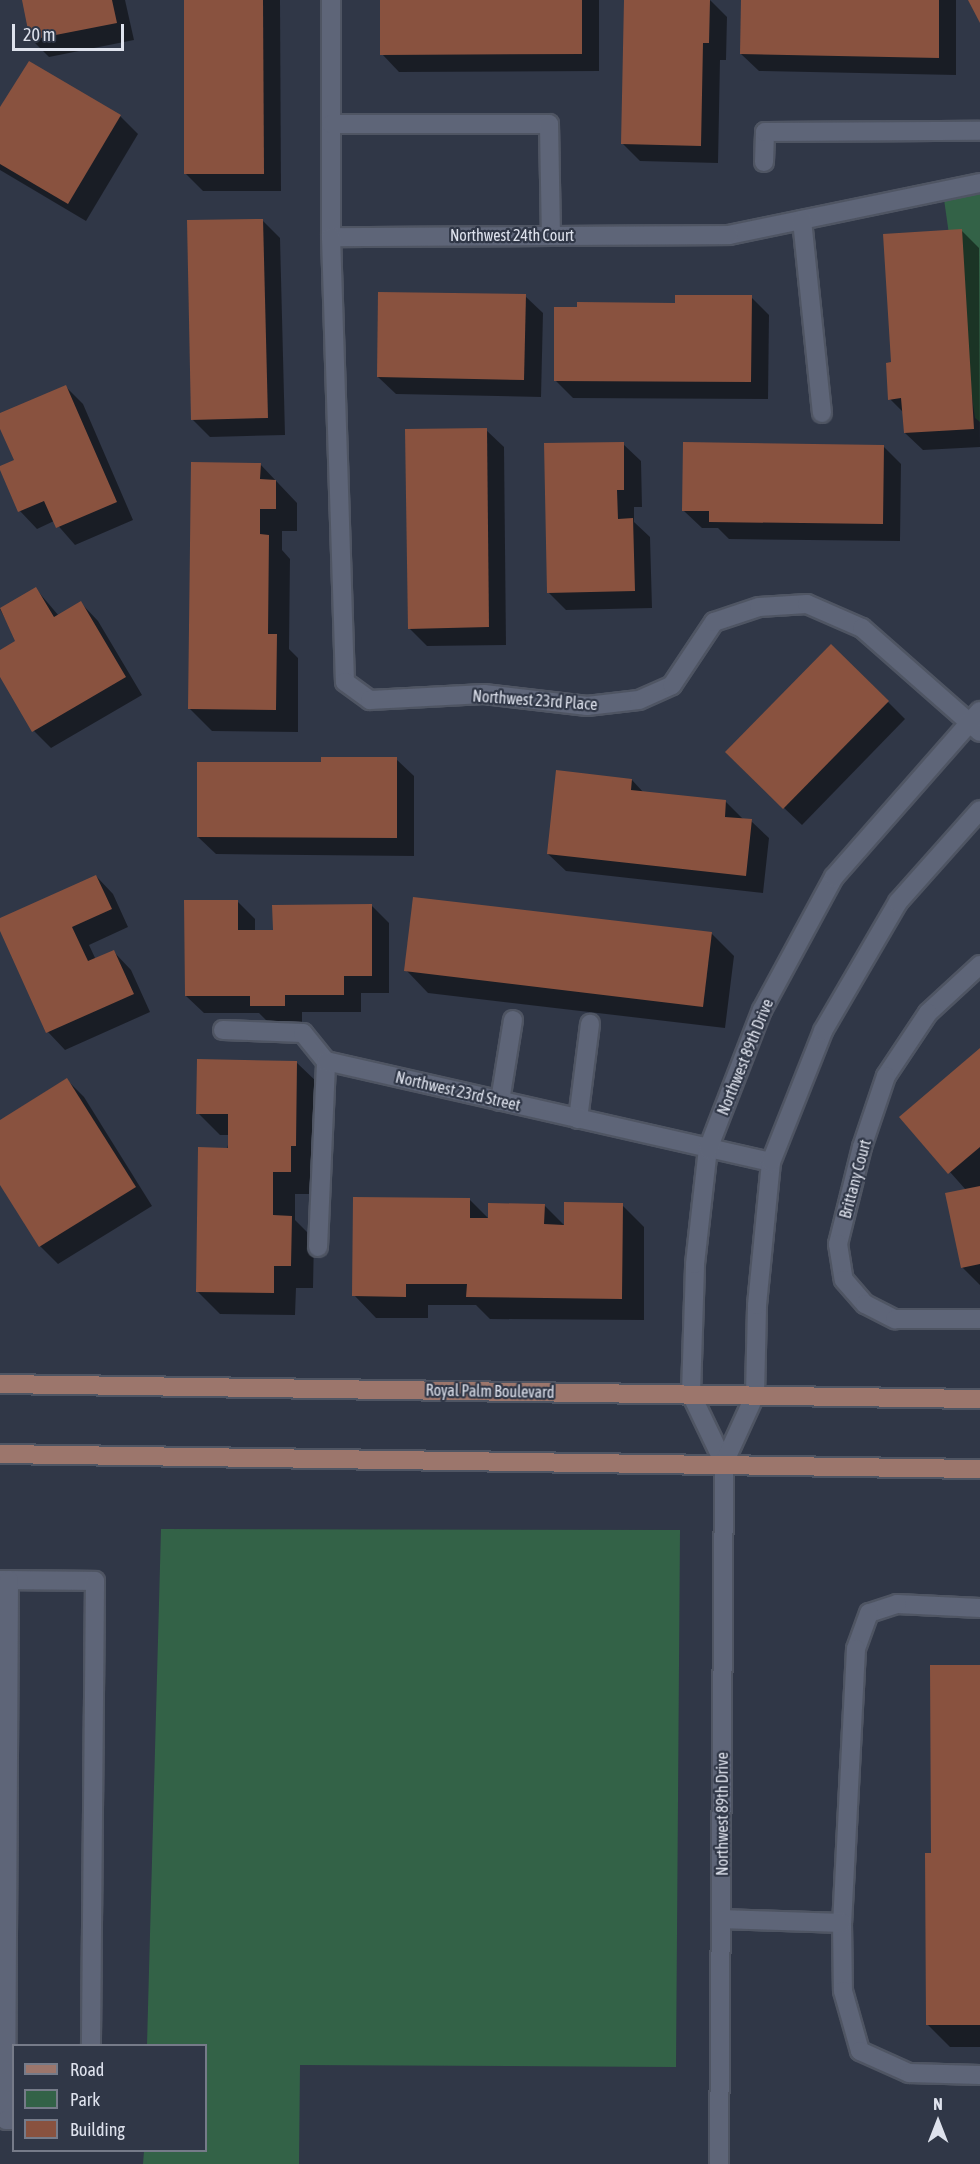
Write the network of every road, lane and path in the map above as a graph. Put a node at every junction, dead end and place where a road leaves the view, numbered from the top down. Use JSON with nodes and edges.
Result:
{"nodes":[{"id":1,"x":331,"y":0,"type":"edge"},
{"id":2,"x":331,"y":124,"type":"junction"},
{"id":3,"x":980,"y":130,"type":"edge"},
{"id":4,"x":764,"y":162,"type":"dead end"},
{"id":5,"x":980,"y":183,"type":"edge"},
{"id":6,"x":802,"y":220,"type":"junction"},
{"id":7,"x":551,"y":235,"type":"junction"},
{"id":8,"x":331,"y":237,"type":"junction"},
{"id":9,"x":822,"y":413,"type":"dead end"},
{"id":10,"x":976,"y":722,"type":"edge"},
{"id":11,"x":980,"y":810,"type":"edge"},
{"id":12,"x":980,"y":965,"type":"edge"},
{"id":13,"x":513,"y":1020,"type":"dead end"},
{"id":14,"x":590,"y":1024,"type":"dead end"},
{"id":15,"x":223,"y":1029,"type":"dead end"},
{"id":16,"x":326,"y":1061,"type":"junction"},
{"id":17,"x":500,"y":1101,"type":"junction"},
{"id":18,"x":578,"y":1119,"type":"junction"},
{"id":19,"x":708,"y":1149,"type":"junction"},
{"id":20,"x":771,"y":1162,"type":"junction"},
{"id":21,"x":318,"y":1247,"type":"dead end"},
{"id":22,"x":980,"y":1318,"type":"edge"},
{"id":23,"x":0,"y":1384,"type":"edge"},
{"id":24,"x":691,"y":1394,"type":"junction"},
{"id":25,"x":754,"y":1395,"type":"junction"},
{"id":26,"x":980,"y":1399,"type":"edge"},
{"id":27,"x":0,"y":1454,"type":"edge"},
{"id":28,"x":724,"y":1463,"type":"junction"},
{"id":29,"x":980,"y":1469,"type":"edge"},
{"id":30,"x":5,"y":1580,"type":"edge"},
{"id":31,"x":980,"y":1608,"type":"edge"},
{"id":32,"x":721,"y":1919,"type":"junction"},
{"id":33,"x":842,"y":1923,"type":"junction"},
{"id":34,"x":91,"y":2044,"type":"edge"},
{"id":35,"x":980,"y":2075,"type":"edge"},
{"id":36,"x":12,"y":2120,"type":"edge"},
{"id":37,"x":719,"y":2164,"type":"edge"}],
"edges":[{"from":1,"to":2,"type":"street"},
{"from":2,"to":7,"type":"street"},
{"from":2,"to":8,"type":"street"},
{"from":3,"to":4,"type":"street"},
{"from":5,"to":6,"type":"street","name":"Northwest 24th Court"},
{"from":6,"to":7,"type":"street","name":"Northwest 24th Court"},
{"from":6,"to":9,"type":"street"},
{"from":7,"to":8,"type":"street","name":"Northwest 24th Court"},
{"from":8,"to":10,"type":"street","name":"Northwest 23rd Place"},
{"from":10,"to":19,"type":"street","name":"Northwest 89th Drive"},
{"from":11,"to":20,"type":"street","name":"Northwest 89th Drive"},
{"from":12,"to":22,"type":"street","name":"Brittany Court"},
{"from":13,"to":17,"type":"street"},
{"from":14,"to":18,"type":"street"},
{"from":15,"to":16,"type":"street"},
{"from":16,"to":17,"type":"street","name":"Northwest 23rd Street"},
{"from":16,"to":21,"type":"street"},
{"from":17,"to":18,"type":"street","name":"Northwest 23rd Street"},
{"from":18,"to":19,"type":"street","name":"Northwest 23rd Street"},
{"from":19,"to":20,"type":"street","name":"Northwest 23rd Street"},
{"from":19,"to":24,"type":"street","name":"Northwest 89th Drive"},
{"from":20,"to":25,"type":"street","name":"Northwest 89th Drive"},
{"from":23,"to":24,"type":"main road","name":"Royal Palm Boulevard"},
{"from":24,"to":25,"type":"main road","name":"Royal Palm Boulevard"},
{"from":24,"to":28,"type":"street","name":"Northwest 89th Drive"},
{"from":25,"to":26,"type":"main road","name":"Royal Palm Boulevard"},
{"from":25,"to":28,"type":"street","name":"Northwest 89th Drive"},
{"from":27,"to":28,"type":"main road"},
{"from":28,"to":29,"type":"main road"},
{"from":28,"to":32,"type":"street","name":"Northwest 89th Drive"},
{"from":30,"to":34,"type":"street"},
{"from":30,"to":36,"type":"street"},
{"from":31,"to":33,"type":"street"},
{"from":32,"to":33,"type":"street"},
{"from":32,"to":37,"type":"street","name":"Northwest 89th Drive"},
{"from":33,"to":35,"type":"street"}]}
